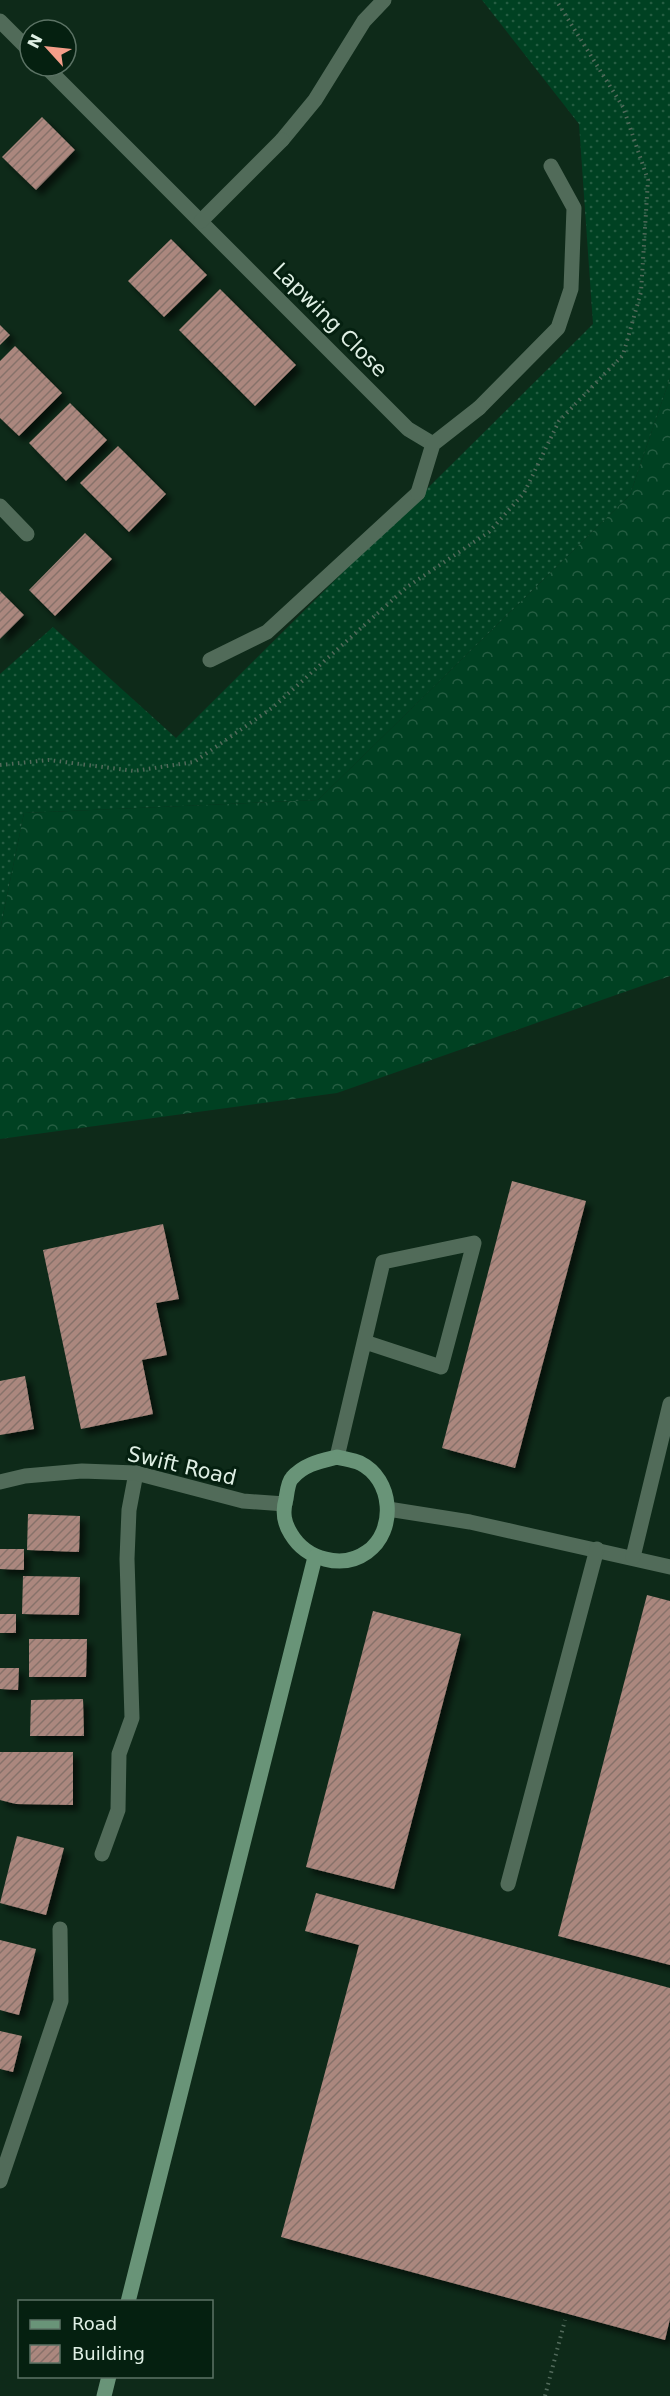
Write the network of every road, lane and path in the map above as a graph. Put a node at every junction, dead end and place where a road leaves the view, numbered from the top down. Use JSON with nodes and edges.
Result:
{"nodes":[{"id":1,"x":384,"y":0,"type":"edge"},
{"id":2,"x":0,"y":21,"type":"edge"},
{"id":3,"x":18,"y":39,"type":"edge"},
{"id":4,"x":57,"y":78,"type":"edge"},
{"id":5,"x":550,"y":166,"type":"dead end"},
{"id":6,"x":201,"y":221,"type":"junction"},
{"id":7,"x":433,"y":444,"type":"junction"},
{"id":8,"x":0,"y":506,"type":"edge"},
{"id":9,"x":27,"y":534,"type":"dead end"},
{"id":10,"x":210,"y":660,"type":"dead end"},
{"id":11,"x":365,"y":1342,"type":"junction"},
{"id":12,"x":670,"y":1404,"type":"edge"},
{"id":13,"x":337,"y":1457,"type":"junction"},
{"id":14,"x":136,"y":1473,"type":"junction"},
{"id":15,"x":0,"y":1482,"type":"edge"},
{"id":16,"x":285,"y":1504,"type":"junction"},
{"id":17,"x":388,"y":1509,"type":"junction"},
{"id":18,"x":597,"y":1549,"type":"junction"},
{"id":19,"x":315,"y":1557,"type":"junction"},
{"id":20,"x":633,"y":1557,"type":"junction"},
{"id":21,"x":670,"y":1567,"type":"edge"},
{"id":22,"x":102,"y":1854,"type":"dead end"},
{"id":23,"x":508,"y":1884,"type":"dead end"},
{"id":24,"x":60,"y":1929,"type":"dead end"},
{"id":25,"x":0,"y":2181,"type":"edge"},
{"id":26,"x":128,"y":2300,"type":"edge"},
{"id":27,"x":565,"y":2320,"type":"dead end"},
{"id":28,"x":108,"y":2378,"type":"edge"},
{"id":29,"x":104,"y":2396,"type":"edge"},
{"id":30,"x":545,"y":2396,"type":"edge"}],
"edges":[{"from":1,"to":6,"type":"street"},
{"from":2,"to":3,"type":"street"},
{"from":4,"to":6,"type":"street","name":"Lapwing Close"},
{"from":5,"to":7,"type":"street"},
{"from":6,"to":7,"type":"street","name":"Lapwing Close"},
{"from":7,"to":10,"type":"street"},
{"from":8,"to":9,"type":"street"},
{"from":11,"to":11,"type":"street"},
{"from":11,"to":13,"type":"street"},
{"from":12,"to":20,"type":"street"},
{"from":13,"to":16,"type":"street"},
{"from":13,"to":17,"type":"street"},
{"from":14,"to":15,"type":"street","name":"Swift Road"},
{"from":14,"to":16,"type":"street","name":"Swift Road"},
{"from":14,"to":22,"type":"street"},
{"from":16,"to":19,"type":"street"},
{"from":17,"to":18,"type":"street"},
{"from":17,"to":19,"type":"street"},
{"from":18,"to":20,"type":"street"},
{"from":18,"to":23,"type":"street"},
{"from":19,"to":26,"type":"street"},
{"from":20,"to":21,"type":"street"},
{"from":24,"to":25,"type":"street"},
{"from":27,"to":30,"type":"path"},
{"from":28,"to":29,"type":"street"}]}
